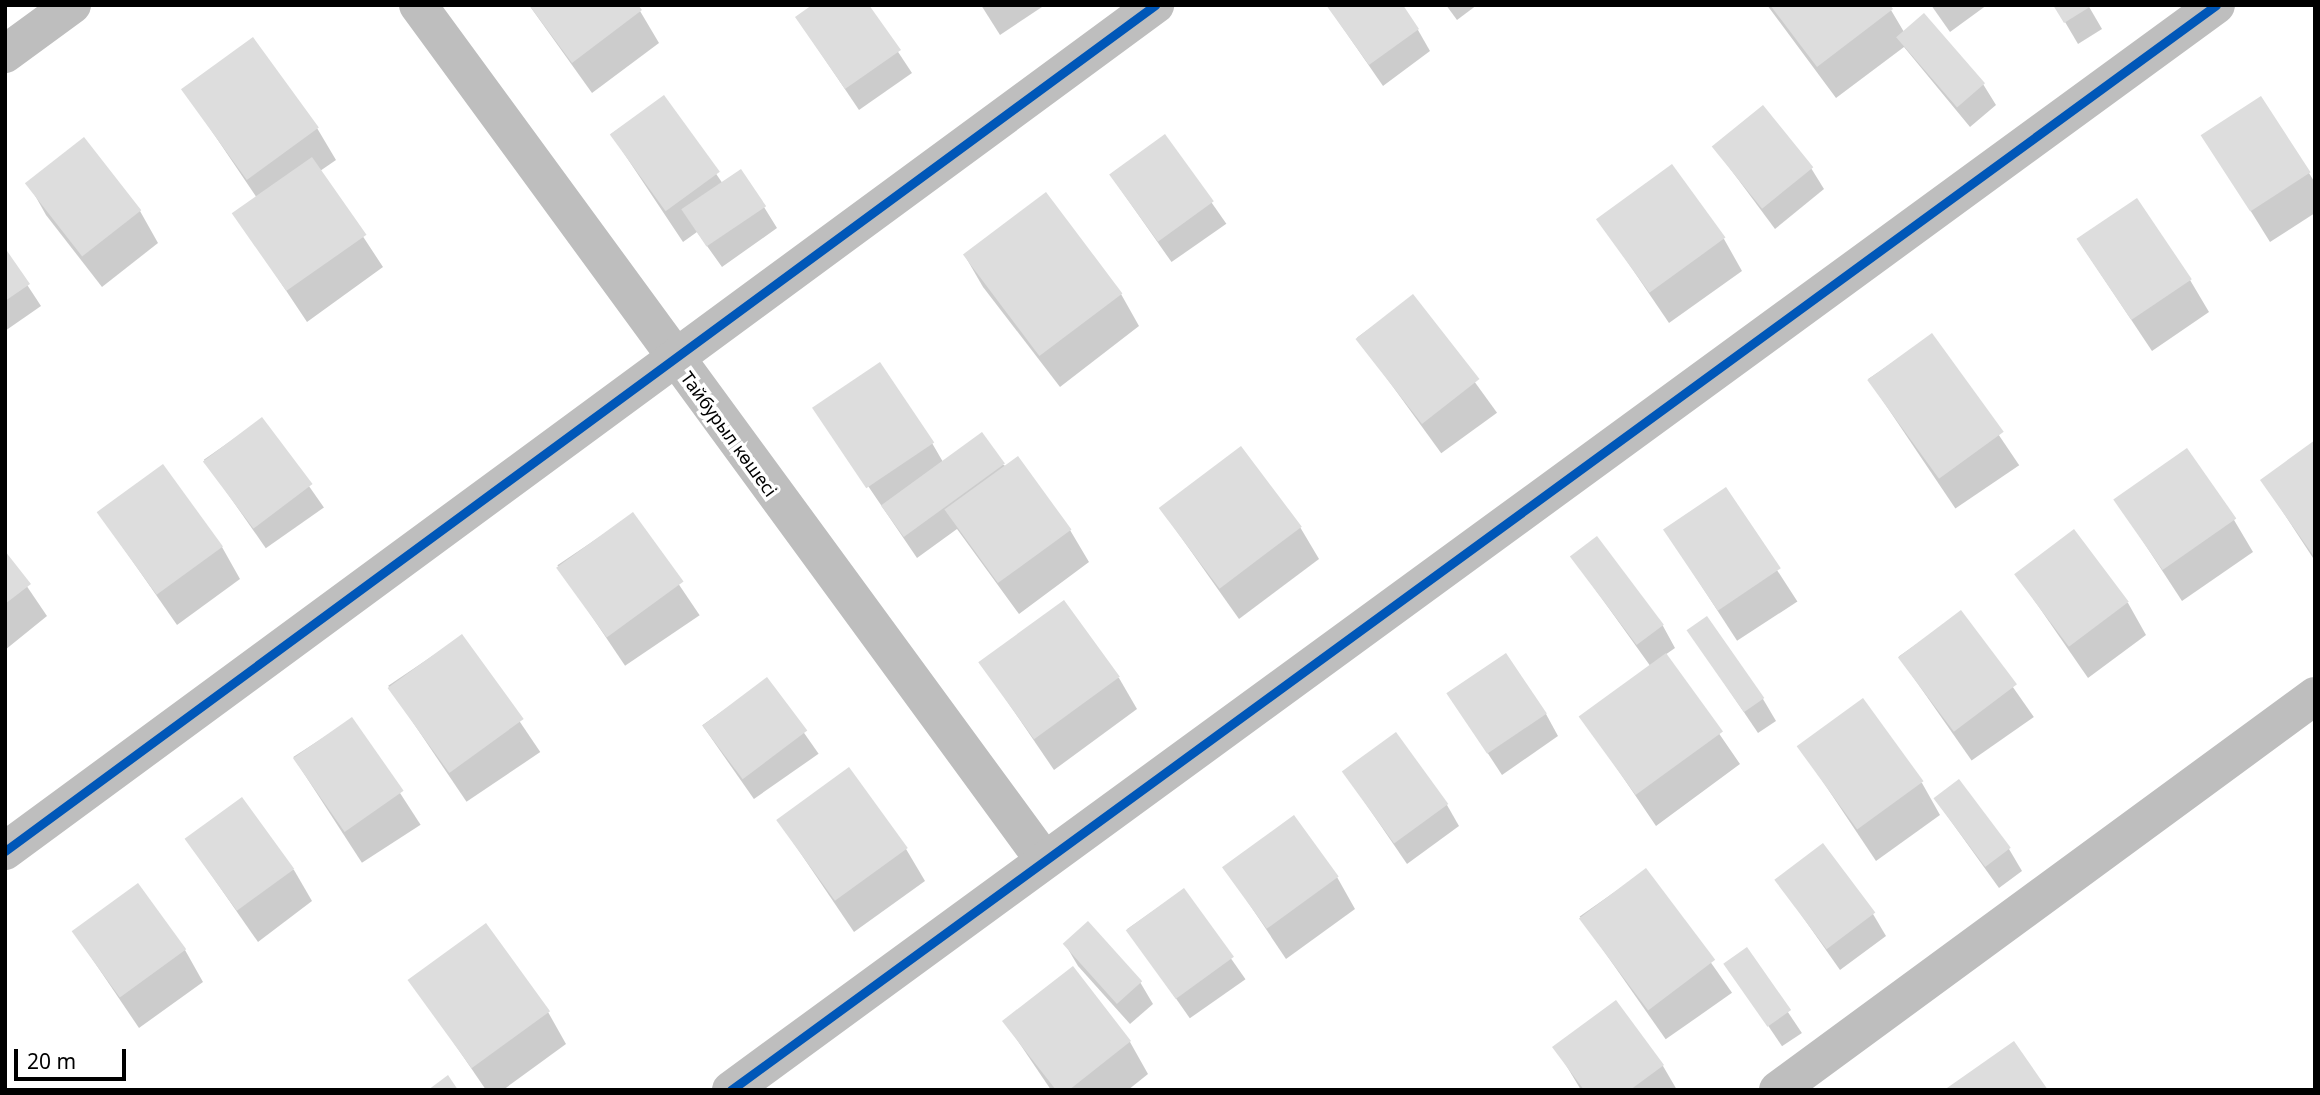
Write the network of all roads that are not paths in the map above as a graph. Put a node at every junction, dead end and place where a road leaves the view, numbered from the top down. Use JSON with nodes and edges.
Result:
{"nodes":[{"id":1,"x":72,"y":5,"type":"edge"},
{"id":2,"x":418,"y":5,"type":"edge"},
{"id":3,"x":1155,"y":5,"type":"edge"},
{"id":4,"x":2216,"y":5,"type":"edge"},
{"id":5,"x":5,"y":54,"type":"edge"},
{"id":6,"x":674,"y":358,"type":"junction"},
{"id":7,"x":2315,"y":696,"type":"edge"},
{"id":8,"x":5,"y":851,"type":"edge"},
{"id":9,"x":1044,"y":860,"type":"junction"},
{"id":10,"x":731,"y":1090,"type":"edge"},
{"id":11,"x":1778,"y":1090,"type":"edge"}],
"edges":[{"from":1,"to":5,"type":"street"},
{"from":2,"to":6,"type":"street","name":"Тайбурыл көшесі"},
{"from":3,"to":6,"type":"street"},
{"from":4,"to":9,"type":"street"},
{"from":6,"to":8,"type":"street"},
{"from":6,"to":9,"type":"street","name":"Тайбурыл көшесі"},
{"from":7,"to":11,"type":"street"},
{"from":9,"to":10,"type":"street"}]}
